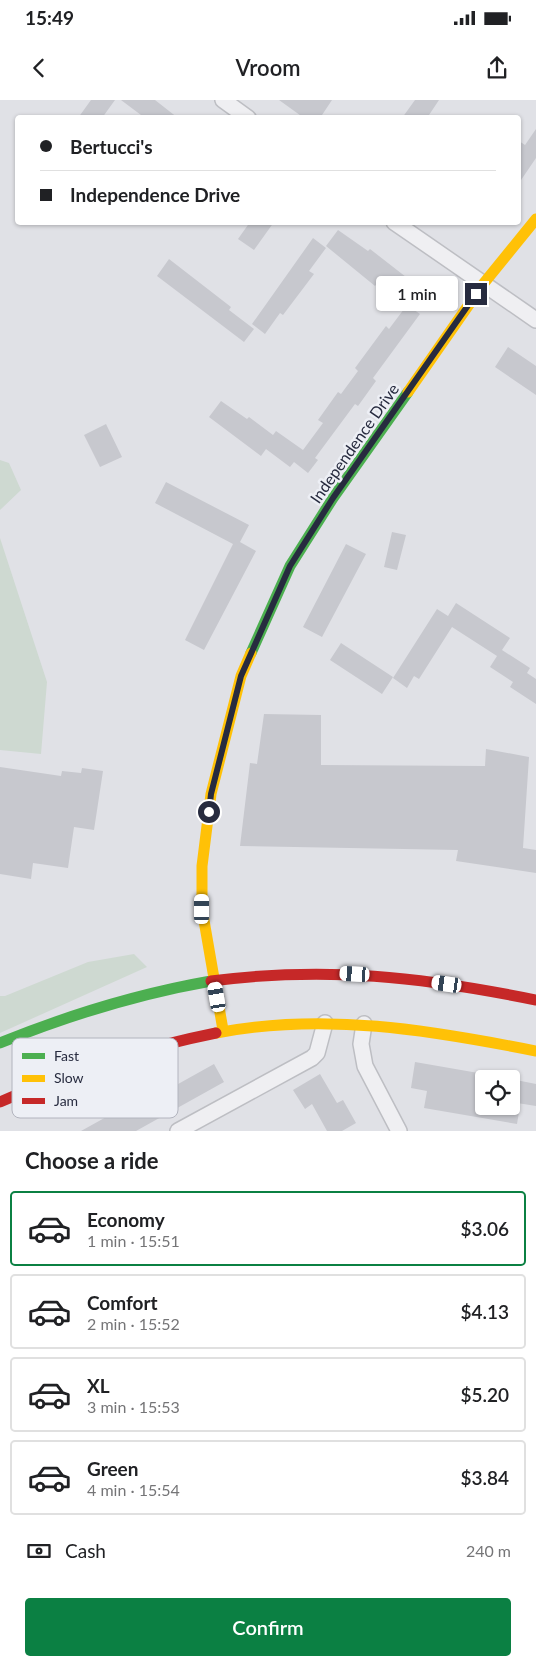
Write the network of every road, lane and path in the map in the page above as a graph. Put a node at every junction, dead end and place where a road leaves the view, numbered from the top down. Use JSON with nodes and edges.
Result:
{"nodes":[{"id":1,"x":223,"y":100,"type":"edge"},
{"id":2,"x":244,"y":115,"type":"edge"},
{"id":3,"x":536,"y":219,"type":"edge"},
{"id":4,"x":398,"y":225,"type":"edge"},
{"id":5,"x":484,"y":283,"type":"junction"},
{"id":6,"x":536,"y":320,"type":"edge"},
{"id":7,"x":214,"y":981,"type":"junction"},
{"id":8,"x":536,"y":1000,"type":"edge"},
{"id":9,"x":325,"y":1023,"type":"junction"},
{"id":10,"x":364,"y":1024,"type":"junction"},
{"id":11,"x":223,"y":1030,"type":"junction"},
{"id":12,"x":12,"y":1038,"type":"edge"},
{"id":13,"x":12,"y":1038,"type":"edge"},
{"id":14,"x":178,"y":1039,"type":"edge"},
{"id":15,"x":0,"y":1043,"type":"edge"},
{"id":16,"x":536,"y":1051,"type":"edge"},
{"id":17,"x":12,"y":1097,"type":"edge"},
{"id":18,"x":0,"y":1102,"type":"edge"},
{"id":19,"x":183,"y":1130,"type":"edge"},
{"id":20,"x":399,"y":1131,"type":"edge"}],
"edges":[{"from":1,"to":2,"type":"street"},
{"from":3,"to":5,"type":"main road","name":"Independence Drive"},
{"from":4,"to":5,"type":"street"},
{"from":5,"to":6,"type":"street"},
{"from":5,"to":7,"type":"main road","name":"Independence Drive"},
{"from":7,"to":8,"type":"main road"},
{"from":7,"to":11,"type":"main road","name":"Independence Drive"},
{"from":7,"to":12,"type":"main road"},
{"from":9,"to":10,"type":"main road"},
{"from":9,"to":11,"type":"main road"},
{"from":9,"to":19,"type":"street"},
{"from":10,"to":16,"type":"main road"},
{"from":10,"to":20,"type":"street"},
{"from":11,"to":14,"type":"main road"},
{"from":13,"to":15,"type":"main road"},
{"from":17,"to":18,"type":"main road"}]}
